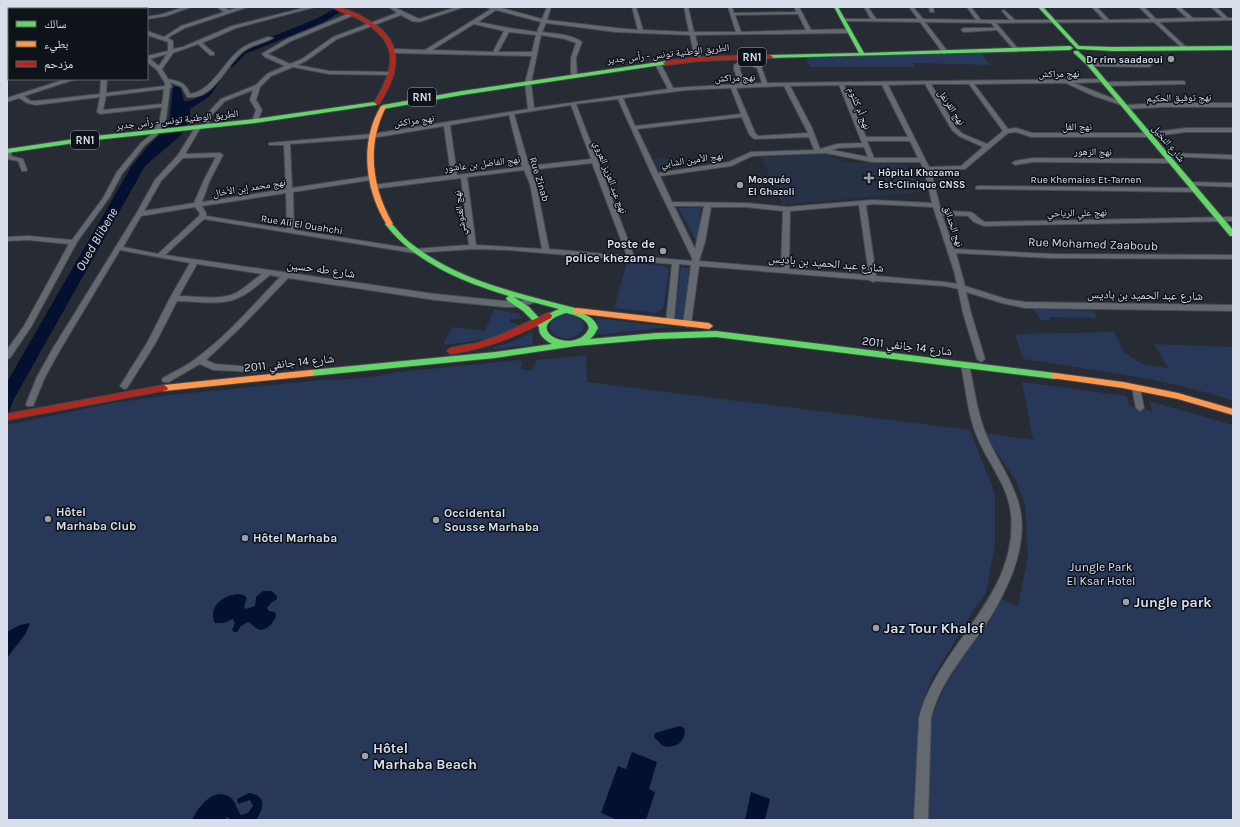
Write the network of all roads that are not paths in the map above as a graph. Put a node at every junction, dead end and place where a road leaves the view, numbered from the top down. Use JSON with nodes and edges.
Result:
{"nodes":[{"id":1,"x":189,"y":7,"type":"edge"},
{"id":2,"x":218,"y":7,"type":"edge"},
{"id":3,"x":246,"y":7,"type":"edge"},
{"id":4,"x":313,"y":7,"type":"edge"},
{"id":5,"x":391,"y":7,"type":"edge"},
{"id":6,"x":462,"y":7,"type":"edge"},
{"id":7,"x":487,"y":7,"type":"edge"},
{"id":8,"x":549,"y":7,"type":"edge"},
{"id":9,"x":634,"y":7,"type":"edge"},
{"id":10,"x":686,"y":7,"type":"edge"},
{"id":11,"x":730,"y":7,"type":"edge"},
{"id":12,"x":797,"y":7,"type":"edge"},
{"id":13,"x":836,"y":7,"type":"edge"},
{"id":14,"x":866,"y":7,"type":"edge"},
{"id":15,"x":911,"y":7,"type":"edge"},
{"id":16,"x":969,"y":7,"type":"edge"},
{"id":17,"x":1040,"y":7,"type":"edge"},
{"id":18,"x":1094,"y":7,"type":"edge"},
{"id":19,"x":1140,"y":7,"type":"edge"},
{"id":20,"x":1177,"y":7,"type":"edge"},
{"id":21,"x":1213,"y":7,"type":"edge"},
{"id":22,"x":496,"y":8,"type":"junction"},
{"id":23,"x":339,"y":9,"type":"edge"},
{"id":24,"x":1004,"y":11,"type":"dead end"},
{"id":25,"x":228,"y":12,"type":"junction"},
{"id":26,"x":401,"y":13,"type":"junction"},
{"id":27,"x":800,"y":13,"type":"junction"},
{"id":28,"x":732,"y":14,"type":"junction"},
{"id":29,"x":164,"y":15,"type":"junction"},
{"id":30,"x":148,"y":18,"type":"edge"},
{"id":31,"x":1191,"y":19,"type":"junction"},
{"id":32,"x":1226,"y":19,"type":"junction"},
{"id":33,"x":1233,"y":19,"type":"edge"},
{"id":34,"x":844,"y":20,"type":"junction"},
{"id":35,"x":874,"y":20,"type":"junction"},
{"id":36,"x":921,"y":20,"type":"junction"},
{"id":37,"x":979,"y":20,"type":"junction"},
{"id":38,"x":1107,"y":20,"type":"junction"},
{"id":39,"x":1153,"y":20,"type":"junction"},
{"id":40,"x":543,"y":21,"type":"junction"},
{"id":41,"x":992,"y":21,"type":"junction"},
{"id":42,"x":1014,"y":21,"type":"junction"},
{"id":43,"x":472,"y":22,"type":"junction"},
{"id":44,"x":1054,"y":22,"type":"junction"},
{"id":45,"x":148,"y":23,"type":"edge"},
{"id":46,"x":374,"y":24,"type":"junction"},
{"id":47,"x":996,"y":29,"type":"junction"},
{"id":48,"x":507,"y":30,"type":"junction"},
{"id":49,"x":964,"y":30,"type":"dead end"},
{"id":50,"x":641,"y":31,"type":"junction"},
{"id":51,"x":849,"y":31,"type":"junction"},
{"id":52,"x":809,"y":32,"type":"junction"},
{"id":53,"x":148,"y":33,"type":"edge"},
{"id":54,"x":539,"y":34,"type":"junction"},
{"id":55,"x":692,"y":34,"type":"junction"},
{"id":56,"x":739,"y":34,"type":"junction"},
{"id":57,"x":270,"y":38,"type":"dead end"},
{"id":58,"x":168,"y":40,"type":"junction"},
{"id":59,"x":198,"y":42,"type":"junction"},
{"id":60,"x":191,"y":46,"type":"junction"},
{"id":61,"x":1076,"y":48,"type":"junction"},
{"id":62,"x":1184,"y":48,"type":"junction"},
{"id":63,"x":1233,"y":48,"type":"edge"},
{"id":64,"x":1016,"y":50,"type":"junction"},
{"id":65,"x":427,"y":51,"type":"junction"},
{"id":66,"x":148,"y":52,"type":"edge"},
{"id":67,"x":171,"y":52,"type":"junction"},
{"id":68,"x":394,"y":52,"type":"junction"},
{"id":69,"x":946,"y":52,"type":"junction"},
{"id":70,"x":212,"y":54,"type":"dead end"},
{"id":71,"x":495,"y":54,"type":"junction"},
{"id":72,"x":535,"y":54,"type":"junction"},
{"id":73,"x":862,"y":54,"type":"junction"},
{"id":74,"x":156,"y":56,"type":"junction"},
{"id":75,"x":148,"y":59,"type":"edge"},
{"id":76,"x":698,"y":59,"type":"junction"},
{"id":77,"x":148,"y":60,"type":"edge"},
{"id":78,"x":658,"y":64,"type":"junction"},
{"id":79,"x":1090,"y":65,"type":"junction"},
{"id":80,"x":1149,"y":65,"type":"dead end"},
{"id":81,"x":291,"y":66,"type":"junction"},
{"id":82,"x":160,"y":69,"type":"junction"},
{"id":83,"x":391,"y":74,"type":"junction"},
{"id":84,"x":574,"y":76,"type":"junction"},
{"id":85,"x":69,"y":80,"type":"edge"},
{"id":86,"x":104,"y":80,"type":"edge"},
{"id":87,"x":1068,"y":82,"type":"junction"},
{"id":88,"x":1104,"y":82,"type":"junction"},
{"id":89,"x":528,"y":83,"type":"junction"},
{"id":90,"x":884,"y":83,"type":"junction"},
{"id":91,"x":926,"y":83,"type":"junction"},
{"id":92,"x":971,"y":83,"type":"junction"},
{"id":93,"x":1182,"y":83,"type":"dead end"},
{"id":94,"x":168,"y":84,"type":"junction"},
{"id":95,"x":786,"y":84,"type":"junction"},
{"id":96,"x":841,"y":84,"type":"junction"},
{"id":97,"x":765,"y":85,"type":"junction"},
{"id":98,"x":258,"y":86,"type":"junction"},
{"id":99,"x":743,"y":86,"type":"junction"},
{"id":100,"x":733,"y":87,"type":"junction"},
{"id":101,"x":671,"y":90,"type":"junction"},
{"id":102,"x":21,"y":96,"type":"junction"},
{"id":103,"x":103,"y":96,"type":"junction"},
{"id":104,"x":620,"y":97,"type":"junction"},
{"id":105,"x":7,"y":100,"type":"edge"},
{"id":106,"x":573,"y":103,"type":"junction"},
{"id":107,"x":166,"y":105,"type":"junction"},
{"id":108,"x":1123,"y":105,"type":"junction"},
{"id":109,"x":1233,"y":105,"type":"edge"},
{"id":110,"x":378,"y":107,"type":"junction"},
{"id":111,"x":531,"y":110,"type":"junction"},
{"id":112,"x":325,"y":112,"type":"junction"},
{"id":113,"x":511,"y":113,"type":"junction"},
{"id":114,"x":744,"y":115,"type":"junction"},
{"id":115,"x":256,"y":121,"type":"junction"},
{"id":116,"x":447,"y":124,"type":"junction"},
{"id":117,"x":198,"y":127,"type":"junction"},
{"id":118,"x":633,"y":128,"type":"junction"},
{"id":119,"x":1233,"y":130,"type":"edge"},
{"id":120,"x":159,"y":131,"type":"junction"},
{"id":121,"x":373,"y":132,"type":"junction"},
{"id":122,"x":1004,"y":132,"type":"junction"},
{"id":123,"x":810,"y":135,"type":"junction"},
{"id":124,"x":1148,"y":135,"type":"junction"},
{"id":125,"x":912,"y":139,"type":"junction"},
{"id":126,"x":864,"y":142,"type":"junction"},
{"id":127,"x":287,"y":143,"type":"junction"},
{"id":128,"x":271,"y":144,"type":"dead end"},
{"id":129,"x":988,"y":147,"type":"junction"},
{"id":130,"x":8,"y":151,"type":"edge"},
{"id":131,"x":822,"y":151,"type":"junction"},
{"id":132,"x":181,"y":156,"type":"junction"},
{"id":133,"x":1233,"y":157,"type":"edge"},
{"id":134,"x":1168,"y":158,"type":"junction"},
{"id":135,"x":872,"y":160,"type":"junction"},
{"id":136,"x":923,"y":160,"type":"junction"},
{"id":137,"x":594,"y":161,"type":"junction"},
{"id":138,"x":1015,"y":163,"type":"dead end"},
{"id":139,"x":526,"y":168,"type":"junction"},
{"id":140,"x":927,"y":169,"type":"junction"},
{"id":141,"x":24,"y":170,"type":"dead end"},
{"id":142,"x":655,"y":175,"type":"junction"},
{"id":143,"x":464,"y":176,"type":"junction"},
{"id":144,"x":454,"y":177,"type":"junction"},
{"id":145,"x":371,"y":178,"type":"junction"},
{"id":146,"x":1233,"y":185,"type":"edge"},
{"id":147,"x":373,"y":187,"type":"junction"},
{"id":148,"x":1193,"y":187,"type":"junction"},
{"id":149,"x":978,"y":188,"type":"dead end"},
{"id":150,"x":291,"y":191,"type":"junction"},
{"id":151,"x":934,"y":197,"type":"junction"},
{"id":152,"x":862,"y":203,"type":"junction"},
{"id":153,"x":670,"y":204,"type":"junction"},
{"id":154,"x":708,"y":204,"type":"junction"},
{"id":155,"x":917,"y":204,"type":"junction"},
{"id":156,"x":197,"y":205,"type":"junction"},
{"id":157,"x":936,"y":205,"type":"junction"},
{"id":158,"x":787,"y":209,"type":"junction"},
{"id":159,"x":938,"y":213,"type":"junction"},
{"id":160,"x":139,"y":214,"type":"junction"},
{"id":161,"x":202,"y":217,"type":"junction"},
{"id":162,"x":1219,"y":218,"type":"junction"},
{"id":163,"x":1233,"y":219,"type":"edge"},
{"id":164,"x":291,"y":232,"type":"junction"},
{"id":165,"x":1233,"y":234,"type":"edge"},
{"id":166,"x":7,"y":239,"type":"edge"},
{"id":167,"x":74,"y":242,"type":"junction"},
{"id":168,"x":473,"y":247,"type":"junction"},
{"id":169,"x":119,"y":248,"type":"junction"},
{"id":170,"x":414,"y":250,"type":"junction"},
{"id":171,"x":546,"y":251,"type":"junction"},
{"id":172,"x":952,"y":251,"type":"junction"},
{"id":173,"x":160,"y":256,"type":"junction"},
{"id":174,"x":631,"y":257,"type":"junction"},
{"id":175,"x":1233,"y":257,"type":"edge"},
{"id":176,"x":195,"y":261,"type":"junction"},
{"id":177,"x":695,"y":261,"type":"junction"},
{"id":178,"x":676,"y":262,"type":"junction"},
{"id":179,"x":785,"y":271,"type":"junction"},
{"id":180,"x":268,"y":273,"type":"junction"},
{"id":181,"x":285,"y":276,"type":"junction"},
{"id":182,"x":873,"y":280,"type":"junction"},
{"id":183,"x":961,"y":287,"type":"junction"},
{"id":184,"x":495,"y":290,"type":"junction"},
{"id":185,"x":174,"y":298,"type":"junction"},
{"id":186,"x":533,"y":300,"type":"junction"},
{"id":187,"x":520,"y":304,"type":"junction"},
{"id":188,"x":1233,"y":308,"type":"edge"},
{"id":189,"x":574,"y":310,"type":"junction"},
{"id":190,"x":670,"y":321,"type":"junction"},
{"id":191,"x":540,"y":324,"type":"junction"},
{"id":192,"x":687,"y":324,"type":"junction"},
{"id":193,"x":573,"y":344,"type":"junction"},
{"id":194,"x":7,"y":356,"type":"edge"},
{"id":195,"x":981,"y":359,"type":"junction"},
{"id":196,"x":200,"y":360,"type":"junction"},
{"id":197,"x":966,"y":365,"type":"junction"},
{"id":198,"x":253,"y":370,"type":"junction"},
{"id":199,"x":166,"y":380,"type":"junction"},
{"id":200,"x":124,"y":386,"type":"junction"},
{"id":201,"x":1136,"y":388,"type":"junction"},
{"id":202,"x":30,"y":404,"type":"junction"},
{"id":203,"x":1233,"y":404,"type":"edge"},
{"id":204,"x":1140,"y":408,"type":"dead end"},
{"id":205,"x":1233,"y":412,"type":"edge"},
{"id":206,"x":10,"y":413,"type":"edge"},
{"id":207,"x":921,"y":820,"type":"edge"}],
"edges":[{"from":1,"to":29,"type":"street"},
{"from":2,"to":25,"type":"street"},
{"from":3,"to":25,"type":"street"},
{"from":4,"to":59,"type":"street"},
{"from":5,"to":26,"type":"street"},
{"from":6,"to":26,"type":"street"},
{"from":7,"to":22,"type":"street"},
{"from":8,"to":40,"type":"street"},
{"from":9,"to":50,"type":"street"},
{"from":10,"to":55,"type":"street"},
{"from":11,"to":28,"type":"street"},
{"from":12,"to":27,"type":"street"},
{"from":13,"to":34,"type":"main road"},
{"from":14,"to":35,"type":"street"},
{"from":15,"to":36,"type":"street"},
{"from":16,"to":37,"type":"street"},
{"from":17,"to":44,"type":"main road","name":"شارع النخيل"},
{"from":18,"to":38,"type":"street"},
{"from":19,"to":39,"type":"street"},
{"from":20,"to":31,"type":"street"},
{"from":21,"to":32,"type":"street"},
{"from":22,"to":40,"type":"street"},
{"from":22,"to":43,"type":"street"},
{"from":23,"to":46,"type":"main road"},
{"from":23,"to":81,"type":"street"},
{"from":24,"to":42,"type":"street"},
{"from":25,"to":58,"type":"street"},
{"from":26,"to":46,"type":"street"},
{"from":27,"to":28,"type":"street"},
{"from":27,"to":52,"type":"street"},
{"from":28,"to":56,"type":"street"},
{"from":29,"to":30,"type":"street"},
{"from":29,"to":45,"type":"street"},
{"from":31,"to":32,"type":"street"},
{"from":31,"to":39,"type":"street"},
{"from":32,"to":33,"type":"street"},
{"from":34,"to":35,"type":"street"},
{"from":34,"to":51,"type":"main road"},
{"from":35,"to":36,"type":"street"},
{"from":36,"to":37,"type":"street"},
{"from":36,"to":69,"type":"street"},
{"from":37,"to":41,"type":"street"},
{"from":38,"to":39,"type":"street"},
{"from":38,"to":44,"type":"street"},
{"from":39,"to":62,"type":"street"},
{"from":40,"to":50,"type":"street"},
{"from":40,"to":54,"type":"street"},
{"from":41,"to":42,"type":"street"},
{"from":41,"to":47,"type":"street"},
{"from":42,"to":44,"type":"street"},
{"from":43,"to":48,"type":"street"},
{"from":43,"to":65,"type":"street"},
{"from":44,"to":61,"type":"main road","name":"شارع النخيل"},
{"from":46,"to":68,"type":"main road"},
{"from":46,"to":81,"type":"street"},
{"from":47,"to":49,"type":"street"},
{"from":47,"to":64,"type":"street"},
{"from":48,"to":54,"type":"street"},
{"from":48,"to":71,"type":"street"},
{"from":50,"to":55,"type":"street"},
{"from":51,"to":52,"type":"street"},
{"from":51,"to":73,"type":"main road"},
{"from":52,"to":56,"type":"street"},
{"from":53,"to":58,"type":"street"},
{"from":54,"to":72,"type":"street"},
{"from":54,"to":84,"type":"street"},
{"from":55,"to":56,"type":"street"},
{"from":55,"to":76,"type":"street"},
{"from":57,"to":94,"type":"street"},
{"from":58,"to":60,"type":"street"},
{"from":58,"to":67,"type":"street"},
{"from":59,"to":60,"type":"street"},
{"from":59,"to":70,"type":"street"},
{"from":60,"to":67,"type":"street"},
{"from":61,"to":62,"type":"main road","name":"الطريق الوطنية تونس - رأس جدير","number":"RN1"},
{"from":61,"to":64,"type":"main road","name":"الطريق الوطنية تونس - رأس جدير","number":"RN1"},
{"from":61,"to":79,"type":"main road","name":"شارع النخيل"},
{"from":62,"to":63,"type":"main road","name":"الطريق الوطنية تونس - رأس جدير","number":"RN1"},
{"from":64,"to":69,"type":"main road","name":"الطريق الوطنية تونس - رأس جدير","number":"RN1"},
{"from":65,"to":68,"type":"street"},
{"from":65,"to":71,"type":"street"},
{"from":66,"to":74,"type":"street"},
{"from":67,"to":74,"type":"street"},
{"from":67,"to":82,"type":"street"},
{"from":68,"to":83,"type":"main road"},
{"from":69,"to":73,"type":"main road","name":"الطريق الوطنية تونس - رأس جدير","number":"RN1"},
{"from":71,"to":72,"type":"street"},
{"from":72,"to":89,"type":"street"},
{"from":73,"to":76,"type":"main road","name":"الطريق الوطنية تونس - رأس جدير","number":"RN1"},
{"from":74,"to":75,"type":"street"},
{"from":76,"to":78,"type":"main road","name":"الطريق الوطنية تونس - رأس جدير","number":"RN1"},
{"from":77,"to":82,"type":"street"},
{"from":78,"to":84,"type":"main road","name":"الطريق الوطنية تونس - رأس جدير","number":"RN1"},
{"from":78,"to":101,"type":"street"},
{"from":79,"to":80,"type":"street"},
{"from":79,"to":88,"type":"main road","name":"شارع النخيل"},
{"from":81,"to":83,"type":"street"},
{"from":81,"to":98,"type":"street"},
{"from":82,"to":94,"type":"street"},
{"from":83,"to":110,"type":"main road"},
{"from":84,"to":89,"type":"main road","name":"الطريق الوطنية تونس - رأس جدير","number":"RN1"},
{"from":85,"to":102,"type":"street"},
{"from":86,"to":103,"type":"street"},
{"from":87,"to":88,"type":"street","name":"نهج مراكش"},
{"from":87,"to":92,"type":"street","name":"نهج مراكش"},
{"from":87,"to":108,"type":"street"},
{"from":88,"to":93,"type":"street","name":"نهج مراكش"},
{"from":88,"to":108,"type":"main road","name":"شارع النخيل"},
{"from":89,"to":110,"type":"main road","name":"الطريق الوطنية تونس - رأس جدير","number":"RN1"},
{"from":89,"to":111,"type":"street"},
{"from":90,"to":91,"type":"street","name":"نهج مراكش"},
{"from":90,"to":96,"type":"street","name":"نهج مراكش"},
{"from":90,"to":125,"type":"street","name":"نهج الحدائق"},
{"from":91,"to":92,"type":"street","name":"نهج مراكش"},
{"from":91,"to":129,"type":"street","name":"نهج القرنفل"},
{"from":92,"to":122,"type":"street"},
{"from":94,"to":103,"type":"street"},
{"from":94,"to":107,"type":"street"},
{"from":95,"to":96,"type":"street","name":"نهج مراكش"},
{"from":95,"to":97,"type":"street","name":"نهج مراكش"},
{"from":95,"to":123,"type":"street"},
{"from":96,"to":126,"type":"street","name":"نهج أم كلثوم"},
{"from":97,"to":99,"type":"street","name":"نهج مراكش"},
{"from":97,"to":99,"type":"street"},
{"from":98,"to":115,"type":"street"},
{"from":98,"to":117,"type":"street"},
{"from":99,"to":100,"type":"street","name":"نهج مراكش"},
{"from":100,"to":101,"type":"street","name":"نهج مراكش"},
{"from":100,"to":114,"type":"street"},
{"from":101,"to":104,"type":"street","name":"نهج مراكش"},
{"from":102,"to":103,"type":"street"},
{"from":102,"to":105,"type":"street"},
{"from":103,"to":107,"type":"street"},
{"from":104,"to":106,"type":"street","name":"نهج مراكش"},
{"from":104,"to":118,"type":"street","name":"نهج الأمين الشابي"},
{"from":106,"to":111,"type":"street","name":"نهج مراكش"},
{"from":106,"to":137,"type":"street","name":"نهج عبد العزيز العروي"},
{"from":107,"to":120,"type":"street"},
{"from":108,"to":109,"type":"street","name":"نهج توفيق الحكيم"},
{"from":108,"to":124,"type":"main road","name":"شارع النخيل"},
{"from":110,"to":112,"type":"main road","name":"الطريق الوطنية تونس - رأس جدير","number":"RN1"},
{"from":110,"to":112,"type":"main road","name":"الطريق الوطنية تونس - رأس جدير","number":"RN1"},
{"from":110,"to":121,"type":"main road"},
{"from":110,"to":121,"type":"main road"},
{"from":111,"to":113,"type":"street","name":"نهج مراكش"},
{"from":112,"to":115,"type":"main road","name":"الطريق الوطنية تونس - رأس جدير","number":"RN1"},
{"from":113,"to":116,"type":"street","name":"نهج مراكش"},
{"from":113,"to":139,"type":"street","name":"Rue Zinab"},
{"from":114,"to":118,"type":"street"},
{"from":114,"to":123,"type":"street"},
{"from":115,"to":117,"type":"main road","name":"الطريق الوطنية تونس - رأس جدير","number":"RN1"},
{"from":116,"to":121,"type":"street","name":"نهج مراكش"},
{"from":116,"to":144,"type":"street"},
{"from":117,"to":120,"type":"main road","name":"الطريق الوطنية تونس - رأس جدير","number":"RN1"},
{"from":117,"to":132,"type":"street"},
{"from":118,"to":142,"type":"street","name":"نهج الأمين الشابي"},
{"from":119,"to":124,"type":"street","name":"نهج الفل"},
{"from":120,"to":130,"type":"main road","name":"الطريق الوطنية تونس - رأس جدير","number":"RN1"},
{"from":120,"to":167,"type":"street"},
{"from":121,"to":127,"type":"street","name":"نهج مراكش"},
{"from":121,"to":145,"type":"main road"},
{"from":122,"to":124,"type":"street","name":"نهج الفل"},
{"from":122,"to":129,"type":"street"},
{"from":123,"to":131,"type":"street"},
{"from":124,"to":134,"type":"main road","name":"شارع النخيل"},
{"from":125,"to":126,"type":"street"},
{"from":125,"to":136,"type":"street","name":"نهج الحدائق"},
{"from":126,"to":131,"type":"street"},
{"from":126,"to":135,"type":"street","name":"نهج أم كلثوم"},
{"from":127,"to":128,"type":"street","name":"نهج مراكش"},
{"from":127,"to":150,"type":"street"},
{"from":129,"to":140,"type":"street"},
{"from":130,"to":141,"type":"street"},
{"from":131,"to":135,"type":"street"},
{"from":131,"to":142,"type":"street","name":"نهج الأمين الشابي"},
{"from":132,"to":156,"type":"street"},
{"from":132,"to":160,"type":"street"},
{"from":133,"to":134,"type":"street","name":"نهج الزهور"},
{"from":134,"to":138,"type":"street","name":"نهج الزهور"},
{"from":134,"to":148,"type":"main road","name":"شارع النخيل"},
{"from":135,"to":136,"type":"street"},
{"from":136,"to":140,"type":"street","name":"نهج الحدائق"},
{"from":137,"to":139,"type":"street","name":"نهج الفاضل بن عاشور"},
{"from":137,"to":174,"type":"street","name":"نهج عبد العزيز العروي"},
{"from":139,"to":143,"type":"street","name":"نهج الفاضل بن عاشور"},
{"from":139,"to":171,"type":"street","name":"Rue Zinab"},
{"from":140,"to":151,"type":"street","name":"نهج الحدائق"},
{"from":142,"to":153,"type":"street","name":"نهج الأمين الشابي"},
{"from":143,"to":144,"type":"street","name":"نهج الفاضل بن عاشور"},
{"from":143,"to":168,"type":"street","name":"نهج الغنوشي"},
{"from":144,"to":147,"type":"street","name":"نهج الفاضل بن عاشور"},
{"from":145,"to":147,"type":"main road"},
{"from":145,"to":150,"type":"street","name":"نهج محمد إبن الأخال"},
{"from":146,"to":148,"type":"street","name":"Rue Khemaies Et-Tarnen"},
{"from":147,"to":170,"type":"main road"},
{"from":148,"to":149,"type":"street","name":"Rue Khemaies Et-Tarnen"},
{"from":148,"to":162,"type":"main road","name":"شارع النخيل"},
{"from":150,"to":156,"type":"street","name":"نهج محمد إبن الأخال"},
{"from":150,"to":164,"type":"street"},
{"from":151,"to":155,"type":"street"},
{"from":151,"to":157,"type":"street","name":"نهج الحدائق"},
{"from":152,"to":155,"type":"street"},
{"from":152,"to":158,"type":"street"},
{"from":152,"to":182,"type":"street"},
{"from":153,"to":154,"type":"street"},
{"from":153,"to":177,"type":"street","name":"نهج الأمين الشابي"},
{"from":154,"to":158,"type":"street"},
{"from":154,"to":177,"type":"street"},
{"from":155,"to":157,"type":"street"},
{"from":156,"to":160,"type":"street","name":"نهج محمد إبن الأخال"},
{"from":156,"to":161,"type":"street"},
{"from":157,"to":159,"type":"street","name":"نهج الحدائق"},
{"from":158,"to":179,"type":"street"},
{"from":159,"to":162,"type":"street","name":"نهج علي الرياحي"},
{"from":159,"to":172,"type":"street","name":"نهج الحدائق"},
{"from":160,"to":169,"type":"street"},
{"from":161,"to":164,"type":"street","name":"Rue Ali El Ouahchi"},
{"from":161,"to":173,"type":"street"},
{"from":162,"to":163,"type":"street","name":"نهج علي الرياحي"},
{"from":162,"to":165,"type":"main road","name":"شارع النخيل"},
{"from":164,"to":170,"type":"street","name":"Rue Ali El Ouahchi"},
{"from":166,"to":167,"type":"street"},
{"from":167,"to":194,"type":"street"},
{"from":168,"to":170,"type":"street","name":"شارع عبد الحميد بن باديس"},
{"from":168,"to":171,"type":"street","name":"شارع عبد الحميد بن باديس"},
{"from":169,"to":173,"type":"street","name":"شارع طه حسين"},
{"from":169,"to":202,"type":"street"},
{"from":170,"to":184,"type":"main road"},
{"from":171,"to":174,"type":"street","name":"شارع عبد الحميد بن باديس"},
{"from":172,"to":175,"type":"street","name":"Rue Mohamed Zaaboub"},
{"from":172,"to":183,"type":"street","name":"نهج الحدائق"},
{"from":173,"to":176,"type":"street","name":"شارع طه حسين"},
{"from":174,"to":178,"type":"street","name":"شارع عبد الحميد بن باديس"},
{"from":176,"to":180,"type":"street","name":"شارع طه حسين"},
{"from":176,"to":185,"type":"street"},
{"from":177,"to":178,"type":"street","name":"شارع عبد الحميد بن باديس"},
{"from":177,"to":179,"type":"street","name":"شارع عبد الحميد بن باديس"},
{"from":177,"to":192,"type":"street"},
{"from":178,"to":190,"type":"street"},
{"from":179,"to":182,"type":"street","name":"شارع عبد الحميد بن باديس"},
{"from":180,"to":181,"type":"street","name":"شارع طه حسين"},
{"from":180,"to":185,"type":"street"},
{"from":181,"to":187,"type":"street","name":"شارع طه حسين"},
{"from":181,"to":196,"type":"street"},
{"from":182,"to":183,"type":"street","name":"شارع عبد الحميد بن باديس"},
{"from":183,"to":188,"type":"street","name":"شارع عبد الحميد بن باديس"},
{"from":183,"to":195,"type":"street","name":"نهج الحدائق"},
{"from":184,"to":186,"type":"main road"},
{"from":184,"to":187,"type":"main road"},
{"from":185,"to":200,"type":"street"},
{"from":186,"to":187,"type":"street","name":"شارع طه حسين"},
{"from":186,"to":189,"type":"main road"},
{"from":187,"to":191,"type":"main road"},
{"from":189,"to":190,"type":"main road","name":"شارع 14 جانفي 2011"},
{"from":189,"to":191,"type":"main road"},
{"from":189,"to":193,"type":"main road"},
{"from":190,"to":192,"type":"main road","name":"شارع 14 جانفي 2011"},
{"from":191,"to":193,"type":"main road"},
{"from":191,"to":198,"type":"main road","name":"شارع 14 جانفي 2011"},
{"from":192,"to":195,"type":"main road","name":"شارع 14 جانفي 2011"},
{"from":193,"to":197,"type":"main road","name":"شارع 14 جانفي 2011"},
{"from":193,"to":206,"type":"main road","name":"شارع 14 جانفي 2011"},
{"from":195,"to":203,"type":"main road","name":"شارع 14 جانفي 2011"},
{"from":196,"to":198,"type":"street"},
{"from":196,"to":199,"type":"street"},
{"from":197,"to":201,"type":"main road","name":"شارع 14 جانفي 2011"},
{"from":197,"to":207,"type":"street"},
{"from":198,"to":199,"type":"main road","name":"شارع 14 جانفي 2011"},
{"from":199,"to":200,"type":"main road","name":"شارع 14 جانفي 2011"},
{"from":200,"to":202,"type":"main road","name":"شارع 14 جانفي 2011"},
{"from":201,"to":204,"type":"street"},
{"from":201,"to":205,"type":"main road","name":"شارع 14 جانفي 2011"},
{"from":202,"to":206,"type":"main road","name":"شارع 14 جانفي 2011"}]}
